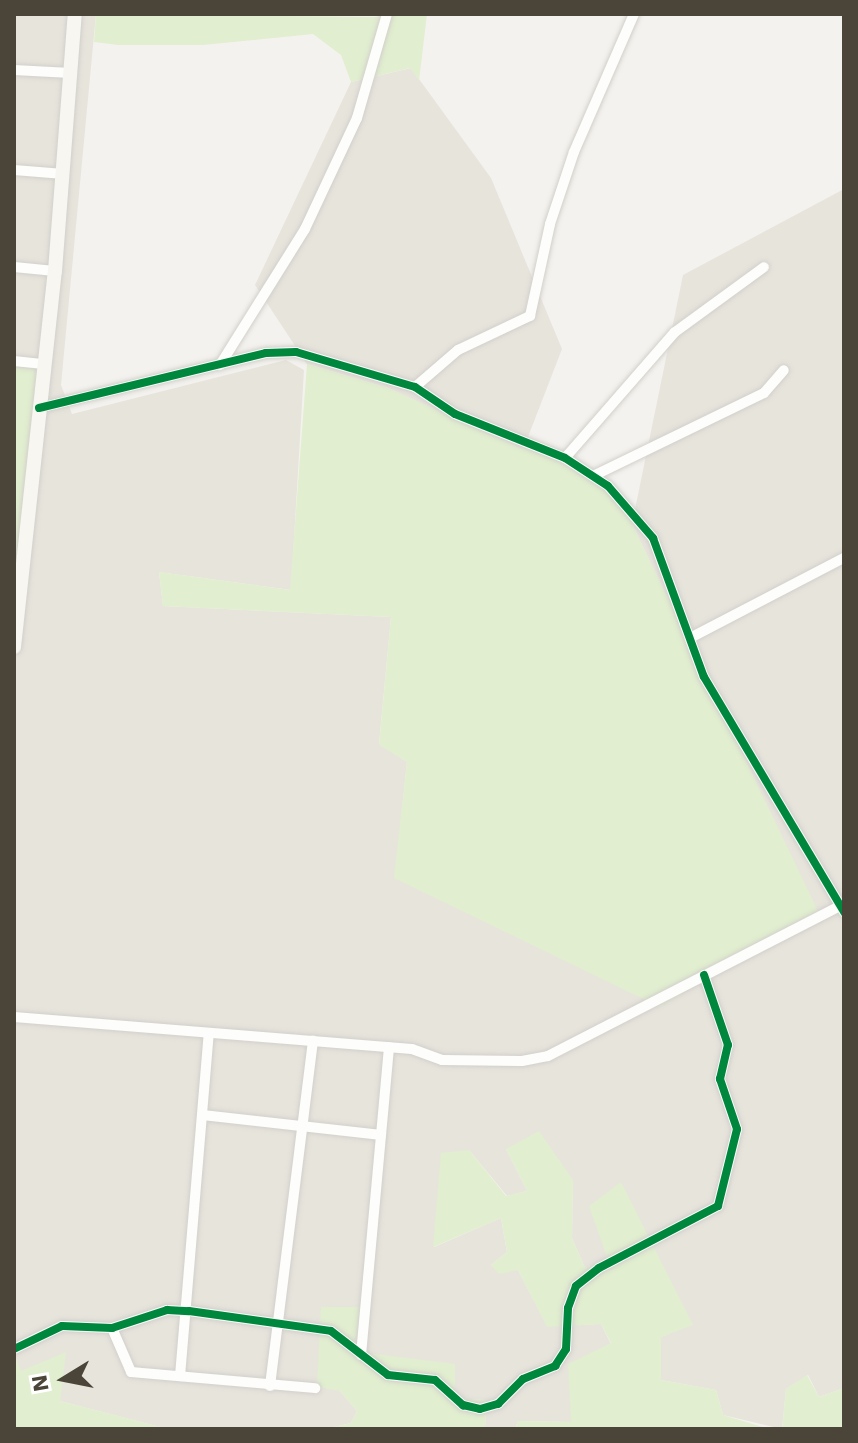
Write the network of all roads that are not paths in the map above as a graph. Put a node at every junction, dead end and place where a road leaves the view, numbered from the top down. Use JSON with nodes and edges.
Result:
{"nodes":[{"id":1,"x":75,"y":14,"type":"edge"},
{"id":2,"x":387,"y":14,"type":"edge"},
{"id":3,"x":634,"y":14,"type":"edge"},
{"id":4,"x":14,"y":70,"type":"edge"},
{"id":5,"x":71,"y":73,"type":"junction"},
{"id":6,"x":14,"y":170,"type":"edge"},
{"id":7,"x":64,"y":174,"type":"junction"},
{"id":8,"x":14,"y":267,"type":"edge"},
{"id":9,"x":764,"y":267,"type":"dead end"},
{"id":10,"x":55,"y":271,"type":"junction"},
{"id":11,"x":14,"y":361,"type":"edge"},
{"id":12,"x":44,"y":364,"type":"junction"},
{"id":13,"x":220,"y":365,"type":"junction"},
{"id":14,"x":784,"y":370,"type":"dead end"},
{"id":15,"x":415,"y":387,"type":"junction"},
{"id":16,"x":39,"y":408,"type":"junction"},
{"id":17,"x":565,"y":458,"type":"junction"},
{"id":18,"x":593,"y":476,"type":"junction"},
{"id":19,"x":844,"y":558,"type":"edge"},
{"id":20,"x":690,"y":638,"type":"junction"},
{"id":21,"x":14,"y":647,"type":"edge"},
{"id":22,"x":843,"y":907,"type":"edge"},
{"id":23,"x":704,"y":975,"type":"junction"},
{"id":24,"x":14,"y":1017,"type":"edge"},
{"id":25,"x":209,"y":1033,"type":"junction"},
{"id":26,"x":313,"y":1041,"type":"junction"},
{"id":27,"x":389,"y":1047,"type":"junction"},
{"id":28,"x":203,"y":1115,"type":"junction"},
{"id":29,"x":301,"y":1126,"type":"junction"},
{"id":30,"x":381,"y":1135,"type":"junction"},
{"id":31,"x":189,"y":1311,"type":"junction"},
{"id":32,"x":274,"y":1321,"type":"junction"},
{"id":33,"x":112,"y":1328,"type":"junction"},
{"id":34,"x":14,"y":1349,"type":"edge"},
{"id":35,"x":361,"y":1355,"type":"junction"},
{"id":36,"x":180,"y":1376,"type":"junction"},
{"id":37,"x":270,"y":1386,"type":"junction"},
{"id":38,"x":315,"y":1388,"type":"dead end"}],
"edges":[{"from":1,"to":5,"type":"main road"},
{"from":2,"to":13,"type":"street"},
{"from":3,"to":15,"type":"street"},
{"from":4,"to":5,"type":"street"},
{"from":5,"to":7,"type":"main road"},
{"from":6,"to":7,"type":"street"},
{"from":7,"to":10,"type":"main road"},
{"from":8,"to":10,"type":"street"},
{"from":9,"to":17,"type":"street"},
{"from":10,"to":12,"type":"main road"},
{"from":11,"to":12,"type":"street"},
{"from":12,"to":16,"type":"main road"},
{"from":13,"to":15,"type":"street"},
{"from":13,"to":16,"type":"street"},
{"from":14,"to":18,"type":"street"},
{"from":15,"to":17,"type":"street"},
{"from":16,"to":21,"type":"main road"},
{"from":17,"to":18,"type":"street"},
{"from":18,"to":20,"type":"street"},
{"from":19,"to":20,"type":"street"},
{"from":20,"to":22,"type":"street"},
{"from":22,"to":23,"type":"street"},
{"from":23,"to":27,"type":"street"},
{"from":23,"to":35,"type":"street"},
{"from":24,"to":25,"type":"street"},
{"from":25,"to":26,"type":"street"},
{"from":25,"to":28,"type":"street"},
{"from":26,"to":27,"type":"street"},
{"from":26,"to":29,"type":"street"},
{"from":27,"to":30,"type":"street"},
{"from":28,"to":29,"type":"street"},
{"from":28,"to":31,"type":"street"},
{"from":29,"to":30,"type":"street"},
{"from":29,"to":32,"type":"street"},
{"from":30,"to":35,"type":"street"},
{"from":31,"to":32,"type":"street"},
{"from":31,"to":33,"type":"street"},
{"from":31,"to":36,"type":"street"},
{"from":32,"to":35,"type":"street"},
{"from":32,"to":37,"type":"street"},
{"from":33,"to":34,"type":"street"},
{"from":33,"to":36,"type":"street"},
{"from":36,"to":37,"type":"street"},
{"from":37,"to":38,"type":"street"}]}
